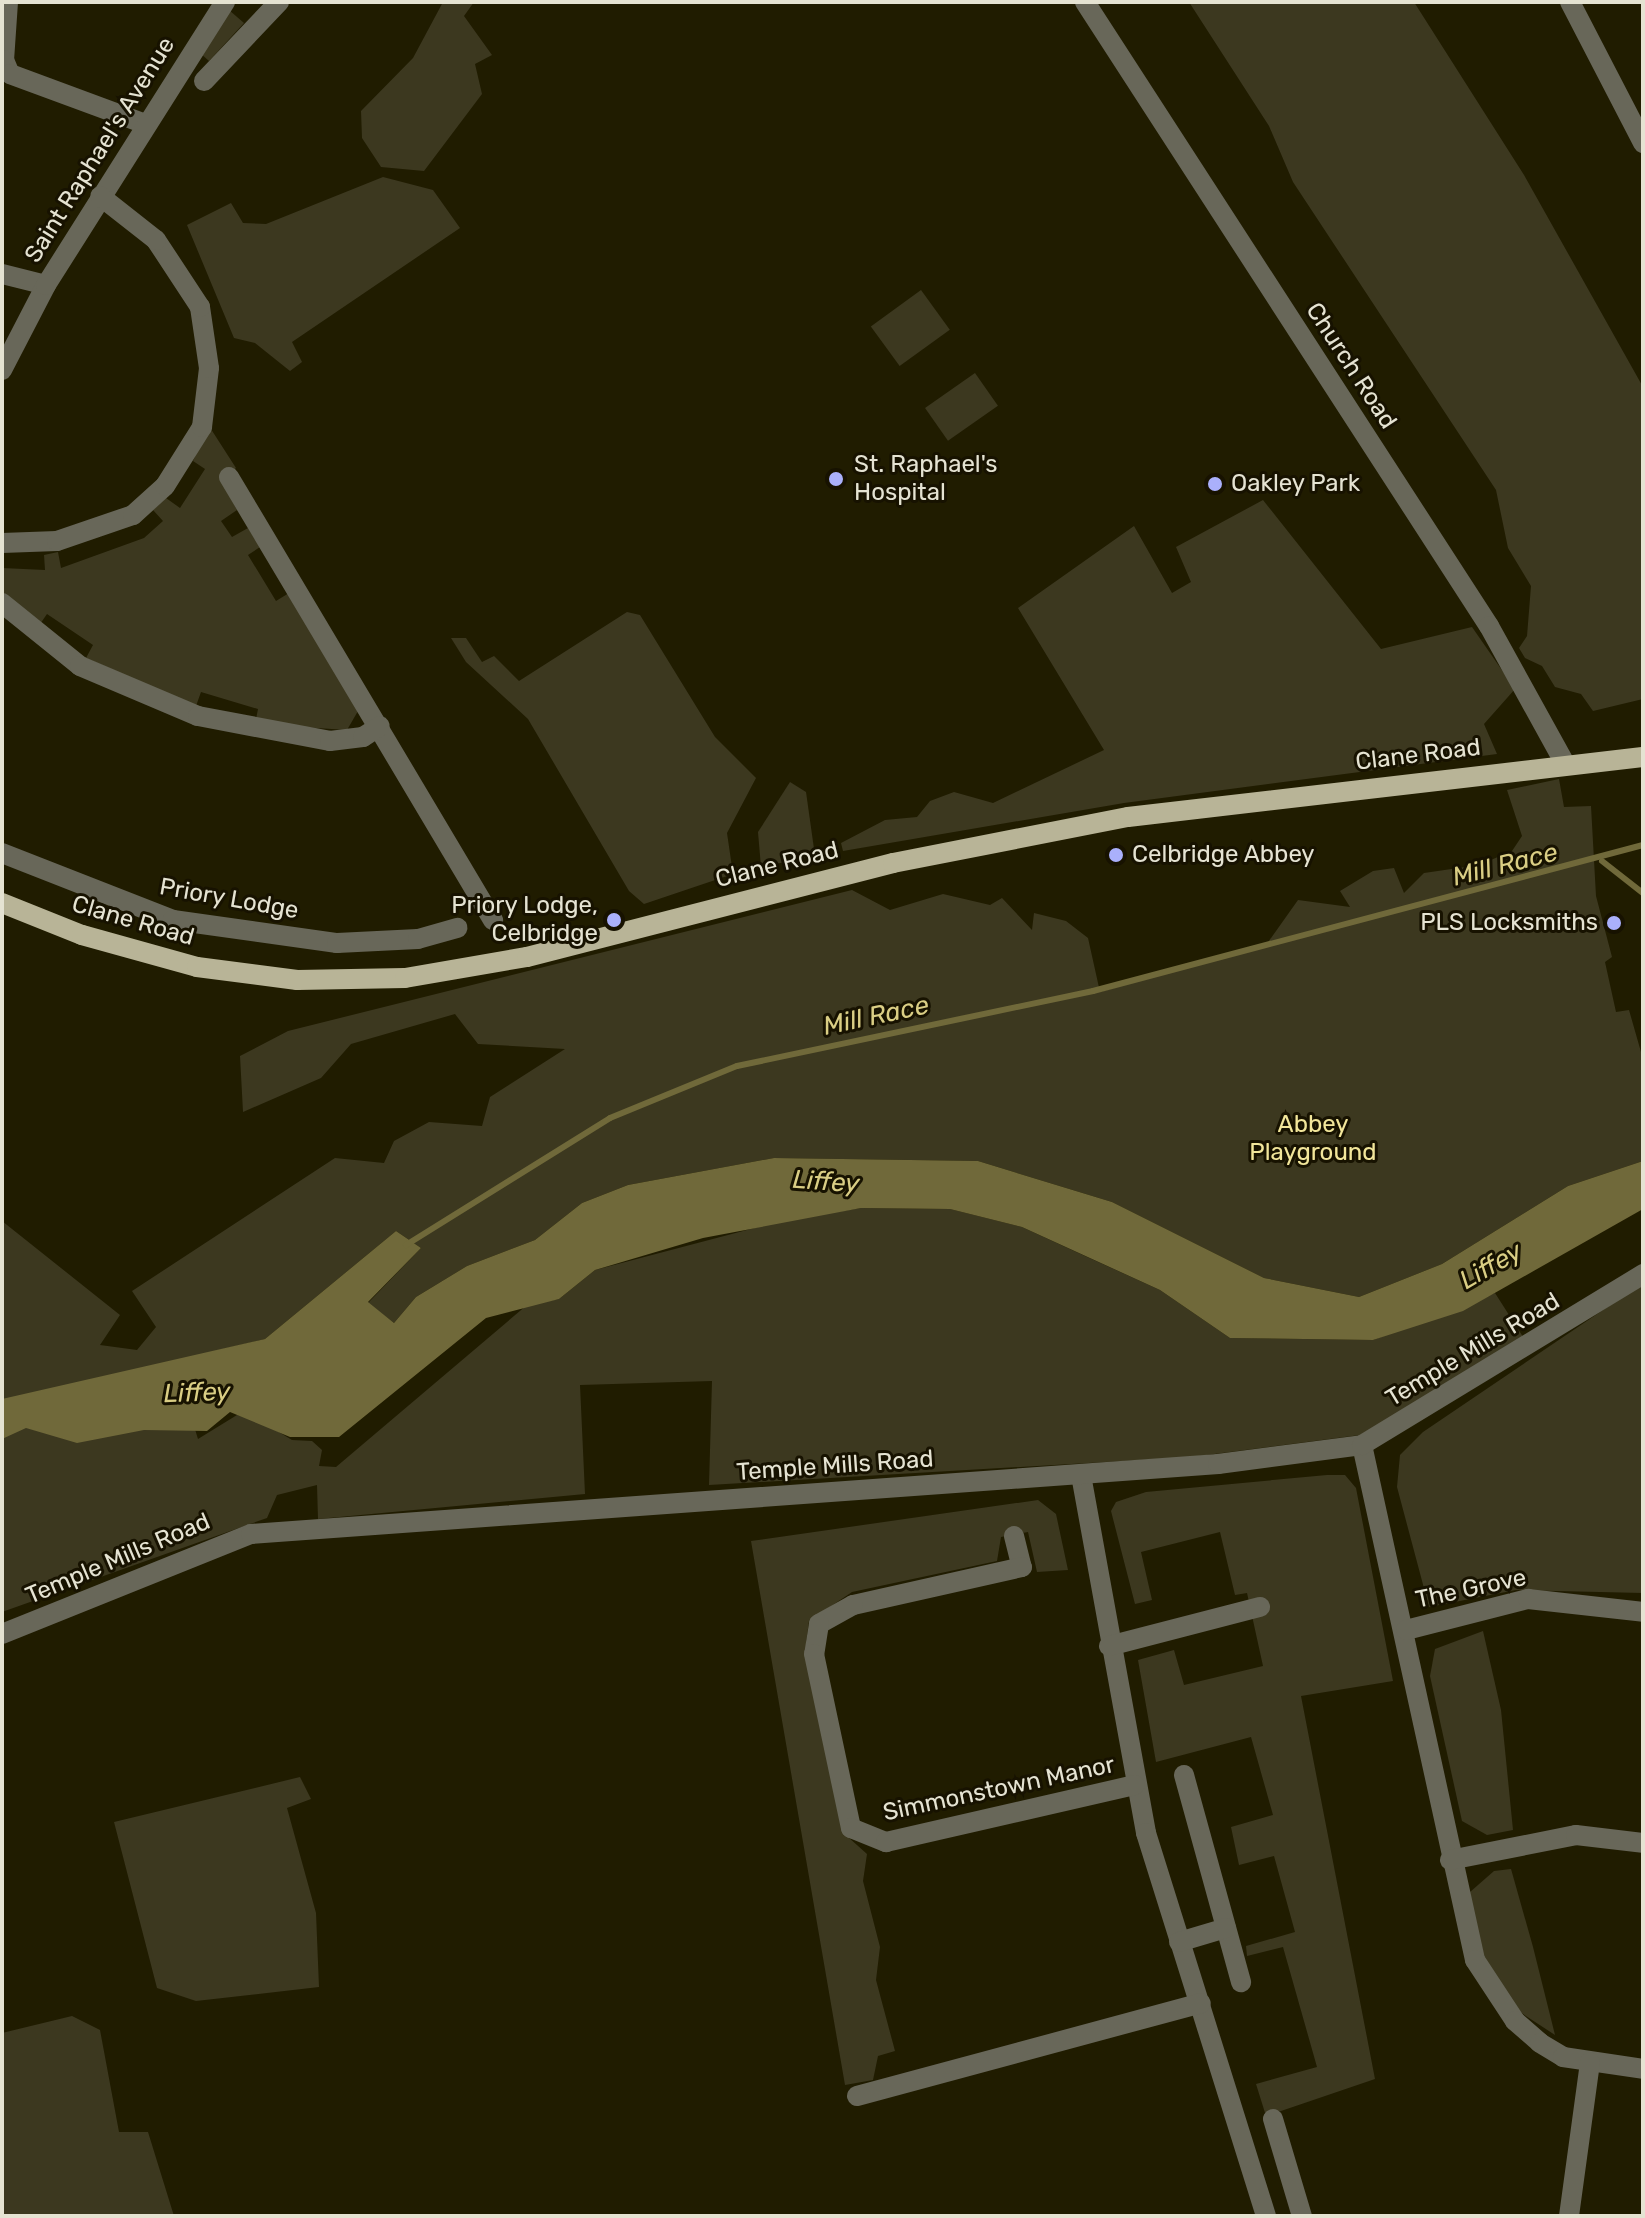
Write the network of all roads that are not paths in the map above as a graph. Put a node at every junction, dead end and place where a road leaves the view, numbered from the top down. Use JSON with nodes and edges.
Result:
{"nodes":[{"id":1,"x":8,"y":2,"type":"edge"},
{"id":2,"x":225,"y":2,"type":"edge"},
{"id":3,"x":279,"y":2,"type":"edge"},
{"id":4,"x":1085,"y":2,"type":"edge"},
{"id":5,"x":1570,"y":2,"type":"edge"},
{"id":6,"x":204,"y":81,"type":"dead end"},
{"id":7,"x":145,"y":124,"type":"junction"},
{"id":8,"x":1643,"y":143,"type":"edge"},
{"id":9,"x":100,"y":196,"type":"junction"},
{"id":10,"x":2,"y":274,"type":"edge"},
{"id":11,"x":46,"y":285,"type":"junction"},
{"id":12,"x":2,"y":370,"type":"edge"},
{"id":13,"x":229,"y":477,"type":"dead end"},
{"id":14,"x":2,"y":543,"type":"edge"},
{"id":15,"x":2,"y":603,"type":"edge"},
{"id":16,"x":380,"y":726,"type":"junction"},
{"id":17,"x":1643,"y":757,"type":"edge"},
{"id":18,"x":1570,"y":762,"type":"junction"},
{"id":19,"x":2,"y":853,"type":"edge"},
{"id":20,"x":2,"y":903,"type":"edge"},
{"id":21,"x":493,"y":920,"type":"dead end"},
{"id":22,"x":457,"y":928,"type":"dead end"},
{"id":23,"x":1643,"y":1274,"type":"edge"},
{"id":24,"x":1362,"y":1445,"type":"junction"},
{"id":25,"x":1081,"y":1475,"type":"junction"},
{"id":26,"x":1014,"y":1536,"type":"dead end"},
{"id":27,"x":1260,"y":1607,"type":"dead end"},
{"id":28,"x":1643,"y":1612,"type":"edge"},
{"id":29,"x":1406,"y":1630,"type":"junction"},
{"id":30,"x":2,"y":1634,"type":"edge"},
{"id":31,"x":1109,"y":1646,"type":"junction"},
{"id":32,"x":1184,"y":1775,"type":"dead end"},
{"id":33,"x":1135,"y":1785,"type":"junction"},
{"id":34,"x":1643,"y":1843,"type":"edge"},
{"id":35,"x":1450,"y":1860,"type":"junction"},
{"id":36,"x":1226,"y":1928,"type":"junction"},
{"id":37,"x":1179,"y":1942,"type":"junction"},
{"id":38,"x":1241,"y":1982,"type":"dead end"},
{"id":39,"x":1201,"y":2003,"type":"junction"},
{"id":40,"x":1590,"y":2062,"type":"junction"},
{"id":41,"x":1643,"y":2069,"type":"edge"},
{"id":42,"x":857,"y":2096,"type":"dead end"},
{"id":43,"x":1273,"y":2119,"type":"dead end"},
{"id":44,"x":1266,"y":2216,"type":"edge"},
{"id":45,"x":1302,"y":2216,"type":"edge"},
{"id":46,"x":1569,"y":2216,"type":"edge"}],
"edges":[{"from":1,"to":7,"type":"street"},
{"from":2,"to":7,"type":"street","name":"Saint Raphael's Avenue"},
{"from":3,"to":6,"type":"street"},
{"from":4,"to":18,"type":"street","name":"Church Road"},
{"from":5,"to":8,"type":"street"},
{"from":7,"to":9,"type":"street","name":"Saint Raphael's Avenue"},
{"from":9,"to":11,"type":"street","name":"Saint Raphael's Avenue"},
{"from":9,"to":14,"type":"street"},
{"from":10,"to":11,"type":"street"},
{"from":11,"to":12,"type":"street","name":"Saint Raphael's Avenue"},
{"from":13,"to":16,"type":"street"},
{"from":15,"to":16,"type":"street"},
{"from":16,"to":21,"type":"street"},
{"from":17,"to":18,"type":"main road","name":"Clane Road"},
{"from":18,"to":20,"type":"main road","name":"Clane Road"},
{"from":19,"to":22,"type":"street","name":"Priory Lodge"},
{"from":23,"to":24,"type":"street","name":"Temple Mills Road"},
{"from":24,"to":25,"type":"street","name":"Temple Mills Road"},
{"from":24,"to":29,"type":"street","name":"The Grove"},
{"from":25,"to":30,"type":"street","name":"Temple Mills Road"},
{"from":25,"to":31,"type":"street","name":"Simmonstown Manor"},
{"from":26,"to":33,"type":"street","name":"Simmonstown Manor"},
{"from":27,"to":31,"type":"street"},
{"from":28,"to":29,"type":"street","name":"The Grove"},
{"from":29,"to":35,"type":"street","name":"The Grove"},
{"from":31,"to":33,"type":"street","name":"Simmonstown Manor"},
{"from":32,"to":36,"type":"street"},
{"from":33,"to":37,"type":"street","name":"Simmonstown Manor"},
{"from":34,"to":35,"type":"street"},
{"from":35,"to":40,"type":"street","name":"The Grove"},
{"from":36,"to":37,"type":"street"},
{"from":36,"to":38,"type":"street"},
{"from":37,"to":39,"type":"street","name":"Simmonstown Manor"},
{"from":39,"to":42,"type":"street"},
{"from":39,"to":44,"type":"street","name":"Simmonstown Manor"},
{"from":40,"to":41,"type":"street","name":"The Grove"},
{"from":40,"to":46,"type":"street"},
{"from":43,"to":45,"type":"street"}]}
